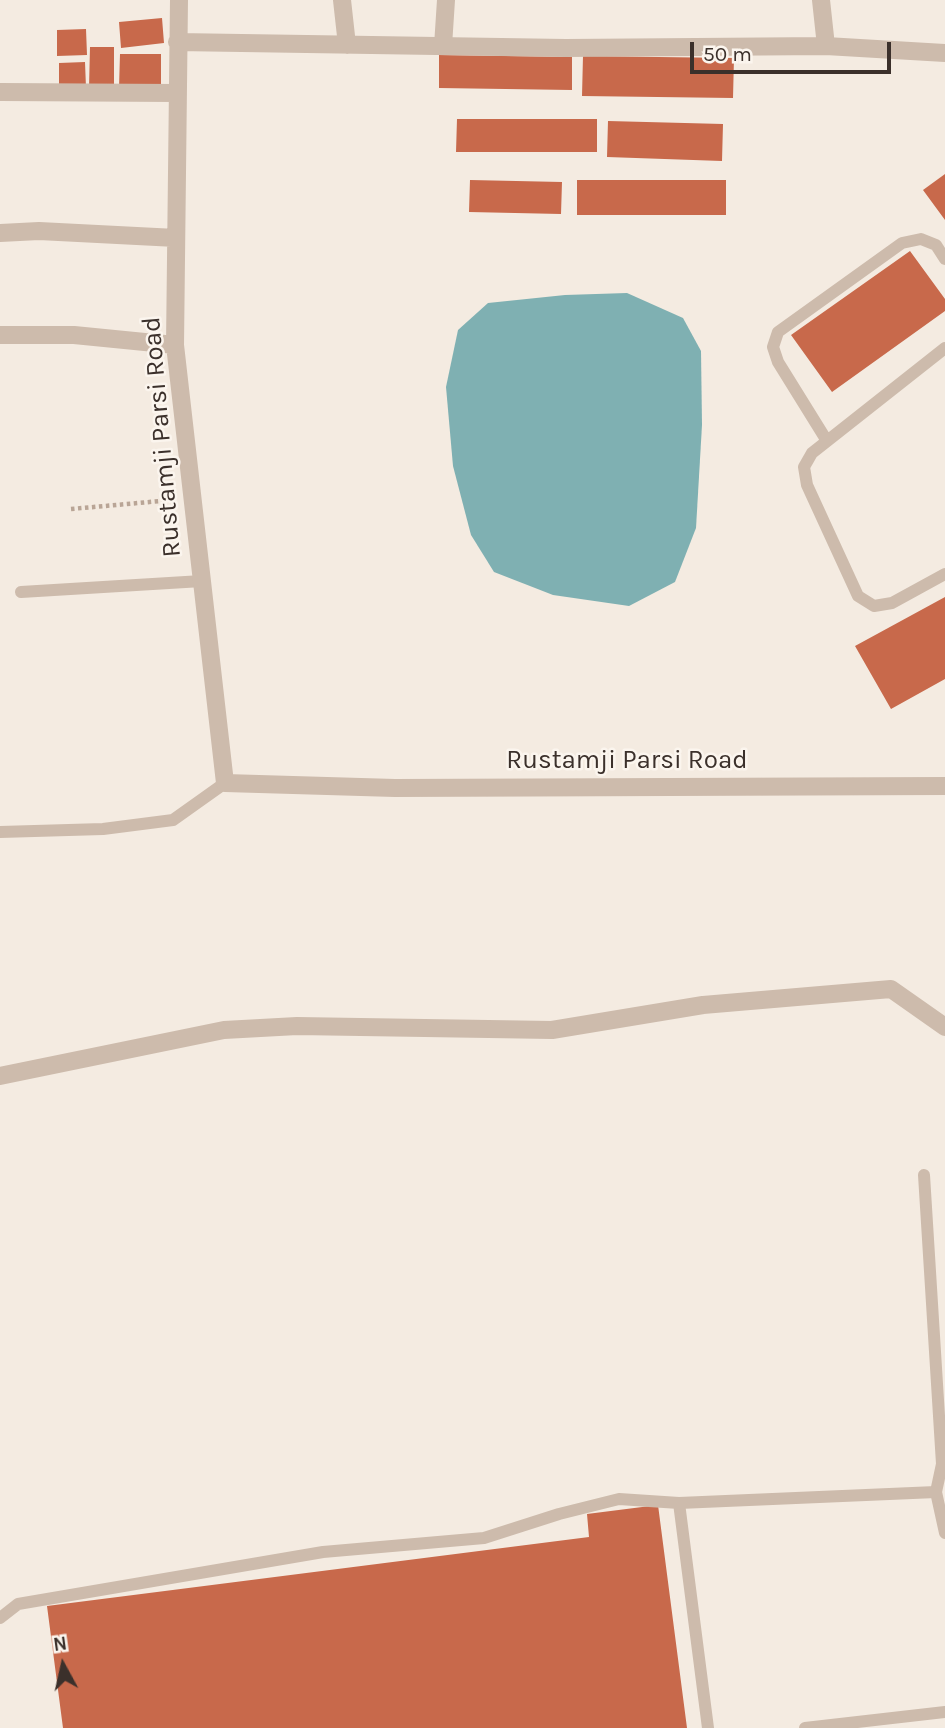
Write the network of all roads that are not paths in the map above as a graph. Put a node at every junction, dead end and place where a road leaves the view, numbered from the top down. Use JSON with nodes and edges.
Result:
{"nodes":[{"id":1,"x":179,"y":0,"type":"edge"},
{"id":2,"x":342,"y":0,"type":"edge"},
{"id":3,"x":446,"y":0,"type":"edge"},
{"id":4,"x":821,"y":0,"type":"edge"},
{"id":5,"x":177,"y":42,"type":"junction"},
{"id":6,"x":346,"y":45,"type":"junction"},
{"id":7,"x":443,"y":46,"type":"junction"},
{"id":8,"x":826,"y":46,"type":"junction"},
{"id":9,"x":945,"y":53,"type":"edge"},
{"id":10,"x":0,"y":92,"type":"edge"},
{"id":11,"x":177,"y":93,"type":"junction"},
{"id":12,"x":0,"y":233,"type":"edge"},
{"id":13,"x":176,"y":238,"type":"junction"},
{"id":14,"x":945,"y":259,"type":"edge"},
{"id":15,"x":0,"y":335,"type":"edge"},
{"id":16,"x":175,"y":345,"type":"junction"},
{"id":17,"x":945,"y":348,"type":"edge"},
{"id":18,"x":827,"y":441,"type":"junction"},
{"id":19,"x":945,"y":574,"type":"edge"},
{"id":20,"x":202,"y":581,"type":"junction"},
{"id":21,"x":21,"y":592,"type":"dead end"},
{"id":22,"x":225,"y":783,"type":"junction"},
{"id":23,"x":945,"y":786,"type":"edge"},
{"id":24,"x":0,"y":832,"type":"edge"},
{"id":25,"x":945,"y":1027,"type":"edge"},
{"id":26,"x":0,"y":1076,"type":"edge"},
{"id":27,"x":923,"y":1175,"type":"dead end"},
{"id":28,"x":936,"y":1492,"type":"junction"},
{"id":29,"x":679,"y":1503,"type":"junction"},
{"id":30,"x":945,"y":1533,"type":"edge"},
{"id":31,"x":0,"y":1618,"type":"edge"},
{"id":32,"x":945,"y":1712,"type":"edge"},
{"id":33,"x":708,"y":1728,"type":"edge"},
{"id":34,"x":805,"y":1728,"type":"edge"}],
"edges":[{"from":1,"to":5,"type":"street","name":"Rustamji Parsi Road"},
{"from":2,"to":6,"type":"street"},
{"from":3,"to":7,"type":"street"},
{"from":4,"to":8,"type":"street"},
{"from":5,"to":6,"type":"street"},
{"from":5,"to":11,"type":"street","name":"Rustamji Parsi Road"},
{"from":6,"to":7,"type":"street"},
{"from":7,"to":8,"type":"street"},
{"from":8,"to":9,"type":"street"},
{"from":10,"to":11,"type":"street"},
{"from":11,"to":13,"type":"street","name":"Rustamji Parsi Road"},
{"from":12,"to":13,"type":"street"},
{"from":13,"to":16,"type":"street","name":"Rustamji Parsi Road"},
{"from":14,"to":18,"type":"lane"},
{"from":15,"to":16,"type":"street"},
{"from":16,"to":20,"type":"street","name":"Rustamji Parsi Road"},
{"from":17,"to":18,"type":"lane"},
{"from":18,"to":19,"type":"lane"},
{"from":20,"to":21,"type":"lane"},
{"from":20,"to":22,"type":"street","name":"Rustamji Parsi Road"},
{"from":22,"to":23,"type":"street","name":"Rustamji Parsi Road"},
{"from":22,"to":24,"type":"lane"},
{"from":25,"to":26,"type":"street"},
{"from":27,"to":28,"type":"lane"},
{"from":28,"to":29,"type":"lane"},
{"from":28,"to":30,"type":"lane"},
{"from":29,"to":31,"type":"lane"},
{"from":29,"to":33,"type":"lane"},
{"from":32,"to":34,"type":"lane"}]}
